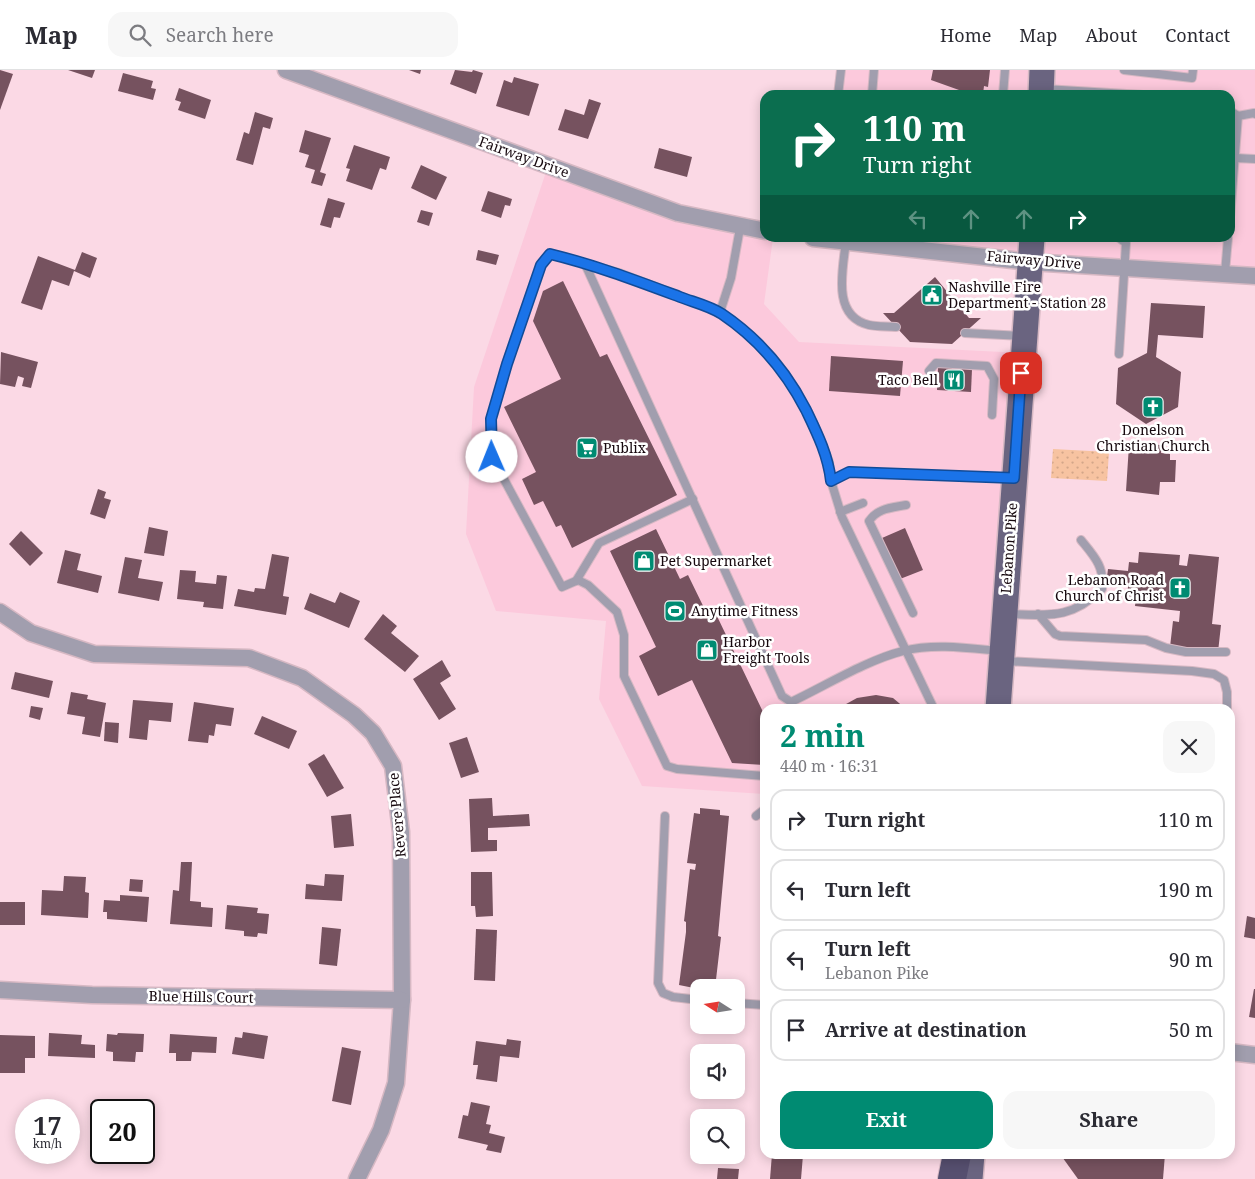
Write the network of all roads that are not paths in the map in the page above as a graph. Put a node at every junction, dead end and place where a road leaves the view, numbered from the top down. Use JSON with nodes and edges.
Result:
{"nodes":[{"id":1,"x":286,"y":70,"type":"edge"},
{"id":2,"x":841,"y":70,"type":"edge"},
{"id":3,"x":874,"y":70,"type":"edge"},
{"id":4,"x":1005,"y":70,"type":"edge"},
{"id":5,"x":1124,"y":70,"type":"edge"},
{"id":6,"x":1193,"y":70,"type":"edge"},
{"id":7,"x":1162,"y":72,"type":"edge"},
{"id":8,"x":1042,"y":85,"type":"edge"},
{"id":9,"x":839,"y":90,"type":"edge"},
{"id":10,"x":872,"y":90,"type":"edge"},
{"id":11,"x":1003,"y":90,"type":"edge"},
{"id":12,"x":1092,"y":90,"type":"edge"},
{"id":13,"x":1235,"y":114,"type":"edge"},
{"id":14,"x":1255,"y":114,"type":"edge"},
{"id":15,"x":1238,"y":116,"type":"junction"},
{"id":16,"x":1235,"y":158,"type":"joint"},
{"id":17,"x":1255,"y":159,"type":"edge"},
{"id":18,"x":740,"y":228,"type":"junction"},
{"id":19,"x":760,"y":230,"type":"edge"},
{"id":20,"x":846,"y":242,"type":"edge"},
{"id":21,"x":891,"y":242,"type":"edge"},
{"id":22,"x":1125,"y":242,"type":"edge"},
{"id":23,"x":1228,"y":242,"type":"edge"},
{"id":24,"x":1031,"y":250,"type":"edge"},
{"id":25,"x":585,"y":264,"type":"junction"},
{"id":26,"x":1125,"y":267,"type":"junction"},
{"id":27,"x":1226,"y":273,"type":"junction"},
{"id":28,"x":1255,"y":276,"type":"edge"},
{"id":29,"x":720,"y":312,"type":"junction"},
{"id":30,"x":896,"y":327,"type":"dead end"},
{"id":31,"x":965,"y":332,"type":"dead end"},
{"id":32,"x":1024,"y":336,"type":"junction"},
{"id":33,"x":1120,"y":354,"type":"dead end"},
{"id":34,"x":929,"y":371,"type":"dead end"},
{"id":35,"x":992,"y":416,"type":"dead end"},
{"id":36,"x":1014,"y":478,"type":"junction"},
{"id":37,"x":831,"y":481,"type":"junction"},
{"id":38,"x":693,"y":499,"type":"junction"},
{"id":39,"x":863,"y":503,"type":"dead end"},
{"id":40,"x":906,"y":505,"type":"dead end"},
{"id":41,"x":840,"y":512,"type":"junction"},
{"id":42,"x":1081,"y":540,"type":"dead end"},
{"id":43,"x":576,"y":581,"type":"junction"},
{"id":44,"x":0,"y":612,"type":"edge"},
{"id":45,"x":913,"y":613,"type":"dead end"},
{"id":46,"x":1004,"y":614,"type":"junction"},
{"id":47,"x":1038,"y":614,"type":"junction"},
{"id":48,"x":904,"y":650,"type":"junction"},
{"id":49,"x":1226,"y":652,"type":"dead end"},
{"id":50,"x":1001,"y":656,"type":"junction"},
{"id":51,"x":931,"y":704,"type":"edge"},
{"id":52,"x":998,"y":704,"type":"edge"},
{"id":53,"x":1226,"y":704,"type":"edge"},
{"id":54,"x":760,"y":776,"type":"edge"},
{"id":55,"x":760,"y":813,"type":"edge"},
{"id":56,"x":664,"y":816,"type":"dead end"},
{"id":57,"x":756,"y":816,"type":"dead end"},
{"id":58,"x":0,"y":990,"type":"edge"},
{"id":59,"x":690,"y":999,"type":"edge"},
{"id":60,"x":402,"y":1000,"type":"junction"},
{"id":61,"x":745,"y":1004,"type":"edge"},
{"id":62,"x":760,"y":1005,"type":"edge"},
{"id":63,"x":1235,"y":1053,"type":"edge"},
{"id":64,"x":1255,"y":1055,"type":"edge"},
{"id":65,"x":956,"y":1159,"type":"edge"},
{"id":66,"x":972,"y":1159,"type":"edge"},
{"id":67,"x":357,"y":1179,"type":"edge"},
{"id":68,"x":952,"y":1179,"type":"edge"},
{"id":69,"x":970,"y":1179,"type":"edge"}],
"edges":[{"from":1,"to":18,"type":"street","name":"Fairway Drive"},
{"from":2,"to":9,"type":"lane"},
{"from":3,"to":10,"type":"lane"},
{"from":4,"to":11,"type":"lane"},
{"from":5,"to":7,"type":"lane"},
{"from":6,"to":7,"type":"lane"},
{"from":8,"to":12,"type":"lane"},
{"from":13,"to":15,"type":"lane"},
{"from":14,"to":15,"type":"lane"},
{"from":15,"to":16,"type":"lane"},
{"from":16,"to":17,"type":"lane"},
{"from":18,"to":19,"type":"street","name":"Fairway Drive"},
{"from":18,"to":29,"type":"lane"},
{"from":20,"to":30,"type":"lane"},
{"from":21,"to":24,"type":"street","name":"Fairway Drive"},
{"from":22,"to":26,"type":"lane"},
{"from":23,"to":27,"type":"lane"},
{"from":24,"to":26,"type":"street","name":"Fairway Drive"},
{"from":24,"to":32,"type":"main road","name":"Lebanon Pike"},
{"from":25,"to":29,"type":"lane"},
{"from":25,"to":38,"type":"lane"},
{"from":25,"to":43,"type":"lane"},
{"from":26,"to":27,"type":"street","name":"Fairway Drive"},
{"from":26,"to":33,"type":"lane"},
{"from":27,"to":28,"type":"street","name":"Fairway Drive"},
{"from":29,"to":37,"type":"lane"},
{"from":31,"to":32,"type":"lane"},
{"from":32,"to":36,"type":"main road","name":"Lebanon Pike"},
{"from":34,"to":35,"type":"lane"},
{"from":36,"to":37,"type":"lane"},
{"from":36,"to":46,"type":"main road","name":"Lebanon Pike"},
{"from":37,"to":41,"type":"lane"},
{"from":38,"to":43,"type":"lane"},
{"from":38,"to":48,"type":"lane"},
{"from":39,"to":41,"type":"lane"},
{"from":40,"to":45,"type":"lane"},
{"from":41,"to":48,"type":"lane"},
{"from":42,"to":47,"type":"lane"},
{"from":43,"to":54,"type":"lane"},
{"from":44,"to":60,"type":"street","name":"Revere Place"},
{"from":46,"to":47,"type":"lane"},
{"from":46,"to":50,"type":"main road","name":"Lebanon Pike"},
{"from":47,"to":49,"type":"lane"},
{"from":48,"to":50,"type":"lane"},
{"from":48,"to":51,"type":"lane"},
{"from":50,"to":52,"type":"main road","name":"Lebanon Pike"},
{"from":50,"to":53,"type":"lane"},
{"from":55,"to":57,"type":"lane"},
{"from":56,"to":59,"type":"lane"},
{"from":58,"to":60,"type":"street","name":"Blue Hills Court"},
{"from":60,"to":67,"type":"street","name":"Revere Place"},
{"from":61,"to":62,"type":"lane"},
{"from":63,"to":64,"type":"street"},
{"from":65,"to":68,"type":"highway"},
{"from":66,"to":69,"type":"main road"}]}
